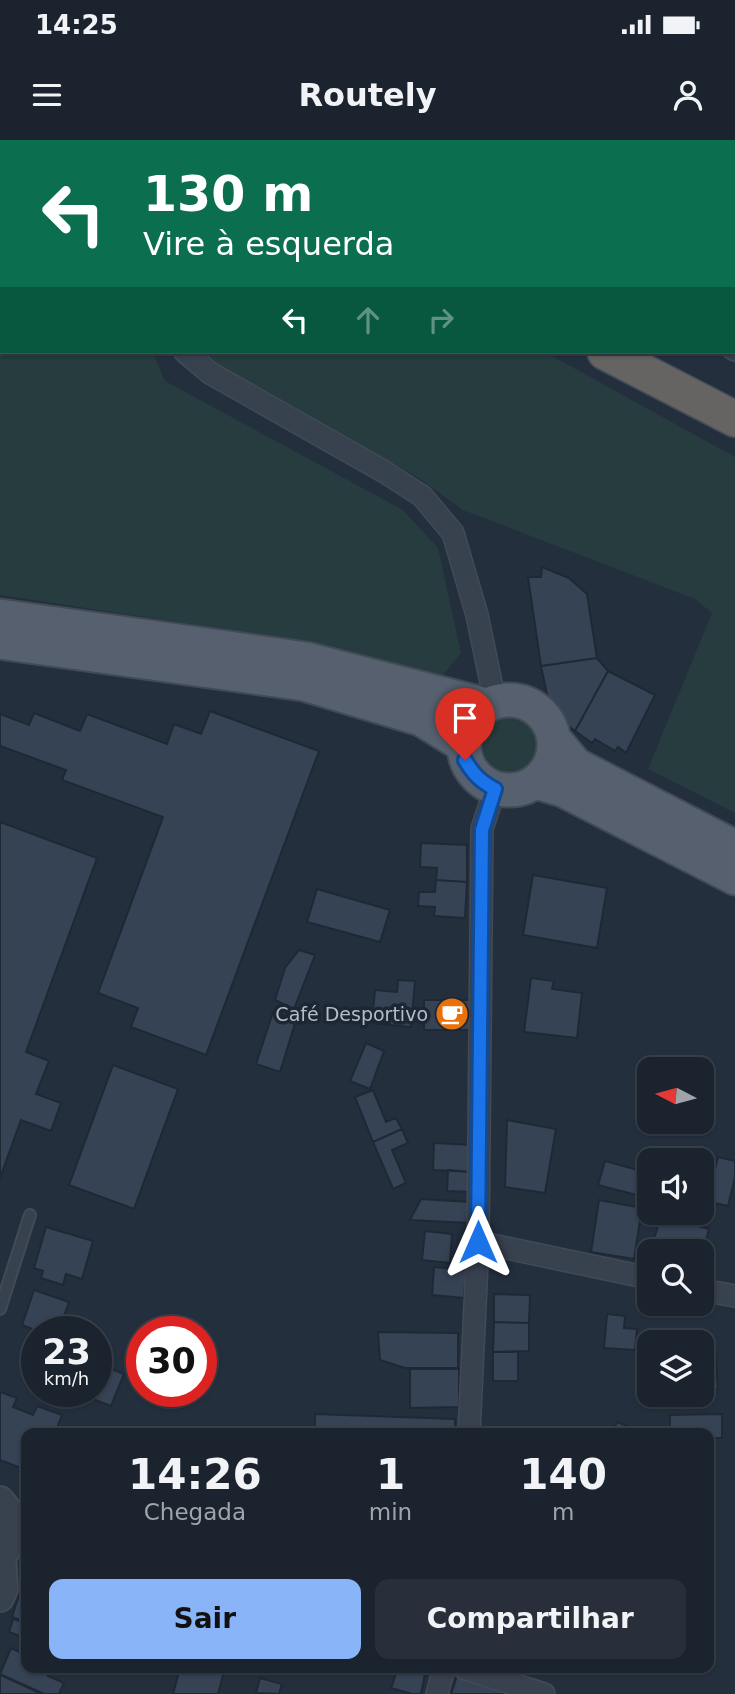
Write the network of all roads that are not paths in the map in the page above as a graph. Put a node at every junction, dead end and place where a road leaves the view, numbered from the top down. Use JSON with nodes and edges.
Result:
{"nodes":[{"id":1,"x":187,"y":354,"type":"edge"},
{"id":2,"x":609,"y":354,"type":"edge"},
{"id":3,"x":656,"y":354,"type":"edge"},
{"id":4,"x":735,"y":394,"type":"edge"},
{"id":5,"x":735,"y":419,"type":"edge"},
{"id":6,"x":0,"y":616,"type":"edge"},
{"id":7,"x":0,"y":642,"type":"edge"},
{"id":8,"x":490,"y":704,"type":"junction"},
{"id":9,"x":554,"y":739,"type":"junction"},
{"id":10,"x":463,"y":745,"type":"junction"},
{"id":11,"x":536,"y":782,"type":"junction"},
{"id":12,"x":495,"y":789,"type":"junction"},
{"id":13,"x":735,"y":847,"type":"edge"},
{"id":14,"x":735,"y":878,"type":"edge"},
{"id":15,"x":30,"y":1215,"type":"dead end"},
{"id":16,"x":478,"y":1242,"type":"junction"},
{"id":17,"x":637,"y":1275,"type":"edge"},
{"id":18,"x":714,"y":1292,"type":"edge"},
{"id":19,"x":735,"y":1296,"type":"edge"},
{"id":20,"x":0,"y":1309,"type":"edge"},
{"id":21,"x":469,"y":1428,"type":"edge"},
{"id":22,"x":12,"y":1509,"type":"edge"},
{"id":23,"x":1,"y":1557,"type":"edge"},
{"id":24,"x":0,"y":1598,"type":"edge"},
{"id":25,"x":443,"y":1673,"type":"edge"},
{"id":26,"x":479,"y":1673,"type":"edge"},
{"id":27,"x":438,"y":1694,"type":"edge"},
{"id":28,"x":544,"y":1694,"type":"edge"}],
"edges":[{"from":1,"to":8,"type":"street"},
{"from":2,"to":5,"type":"highway"},
{"from":3,"to":4,"type":"highway"},
{"from":6,"to":8,"type":"main road"},
{"from":7,"to":10,"type":"main road"},
{"from":8,"to":9,"type":"main road"},
{"from":8,"to":10,"type":"main road"},
{"from":9,"to":11,"type":"main road"},
{"from":9,"to":13,"type":"main road"},
{"from":10,"to":12,"type":"main road"},
{"from":11,"to":12,"type":"main road"},
{"from":11,"to":14,"type":"main road"},
{"from":12,"to":16,"type":"street"},
{"from":15,"to":20,"type":"lane"},
{"from":16,"to":17,"type":"street"},
{"from":16,"to":21,"type":"street"},
{"from":18,"to":19,"type":"street"},
{"from":22,"to":23,"type":"street"},
{"from":23,"to":24,"type":"street"},
{"from":25,"to":27,"type":"street"},
{"from":26,"to":28,"type":"street"}]}
